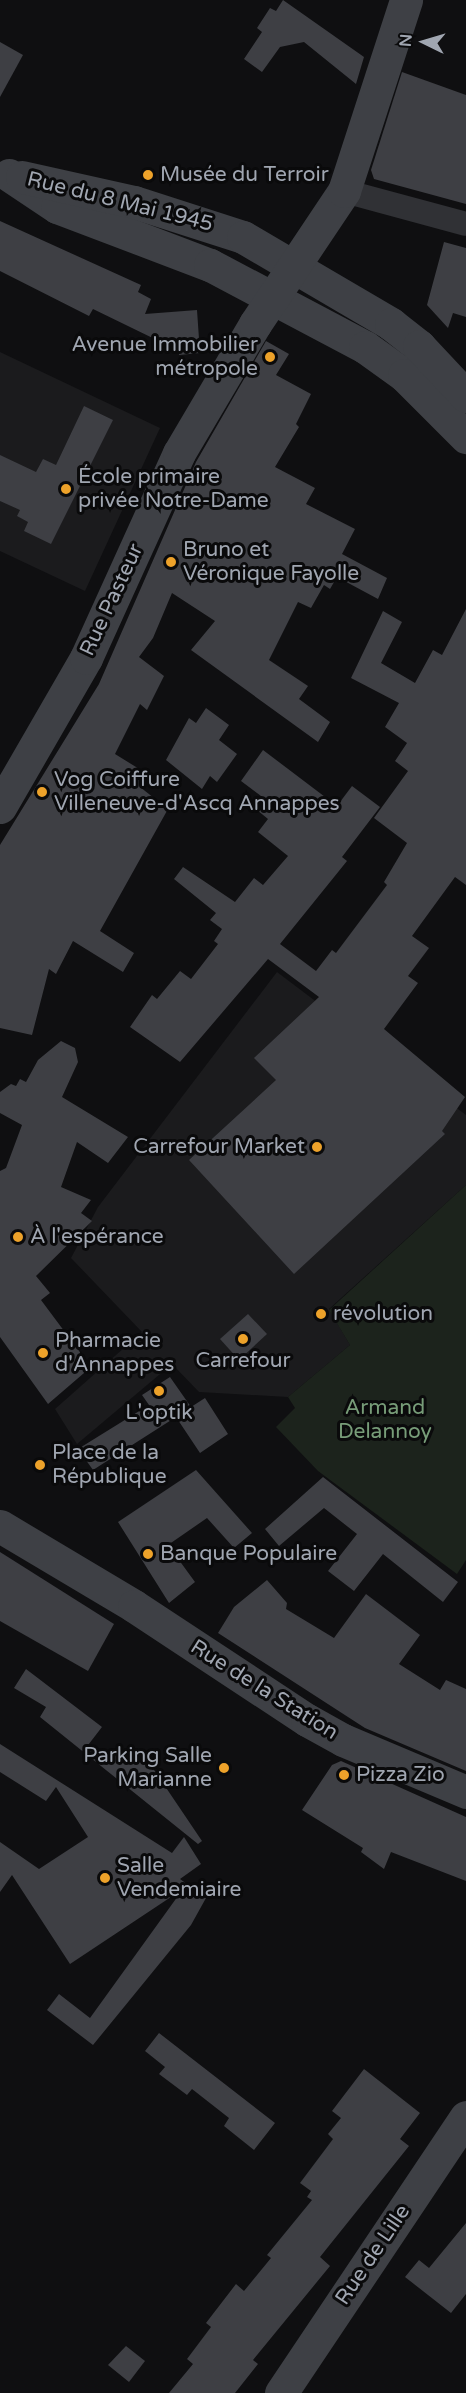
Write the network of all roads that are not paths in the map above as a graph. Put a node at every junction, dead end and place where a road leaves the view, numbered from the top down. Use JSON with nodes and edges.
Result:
{"nodes":[{"id":1,"x":406,"y":0,"type":"edge"},
{"id":2,"x":4,"y":173,"type":"edge"},
{"id":3,"x":344,"y":191,"type":"junction"},
{"id":4,"x":466,"y":224,"type":"edge"},
{"id":5,"x":294,"y":265,"type":"junction"},
{"id":6,"x":272,"y":297,"type":"junction"},
{"id":7,"x":466,"y":396,"type":"edge"},
{"id":8,"x":466,"y":437,"type":"edge"},
{"id":9,"x":0,"y":807,"type":"edge"},
{"id":10,"x":0,"y":1526,"type":"edge"},
{"id":11,"x":466,"y":1792,"type":"edge"},
{"id":12,"x":466,"y":2117,"type":"edge"},
{"id":13,"x":281,"y":2393,"type":"edge"}],
"edges":[{"from":1,"to":3,"type":"street","name":"Rue Pasteur"},
{"from":2,"to":5,"type":"street","name":"Rue du 8 Mai 1945"},
{"from":2,"to":6,"type":"street","name":"Rue du 8 Mai 1945"},
{"from":3,"to":4,"type":"street"},
{"from":3,"to":5,"type":"street","name":"Rue Pasteur"},
{"from":5,"to":6,"type":"street","name":"Rue Pasteur"},
{"from":5,"to":7,"type":"street","name":"Rue du 8 Mai 1945"},
{"from":6,"to":8,"type":"street","name":"Rue du 8 Mai 1945"},
{"from":6,"to":9,"type":"street","name":"Rue Pasteur"},
{"from":10,"to":11,"type":"street","name":"Rue de la Station"},
{"from":12,"to":13,"type":"street","name":"Rue de Lille"}]}
